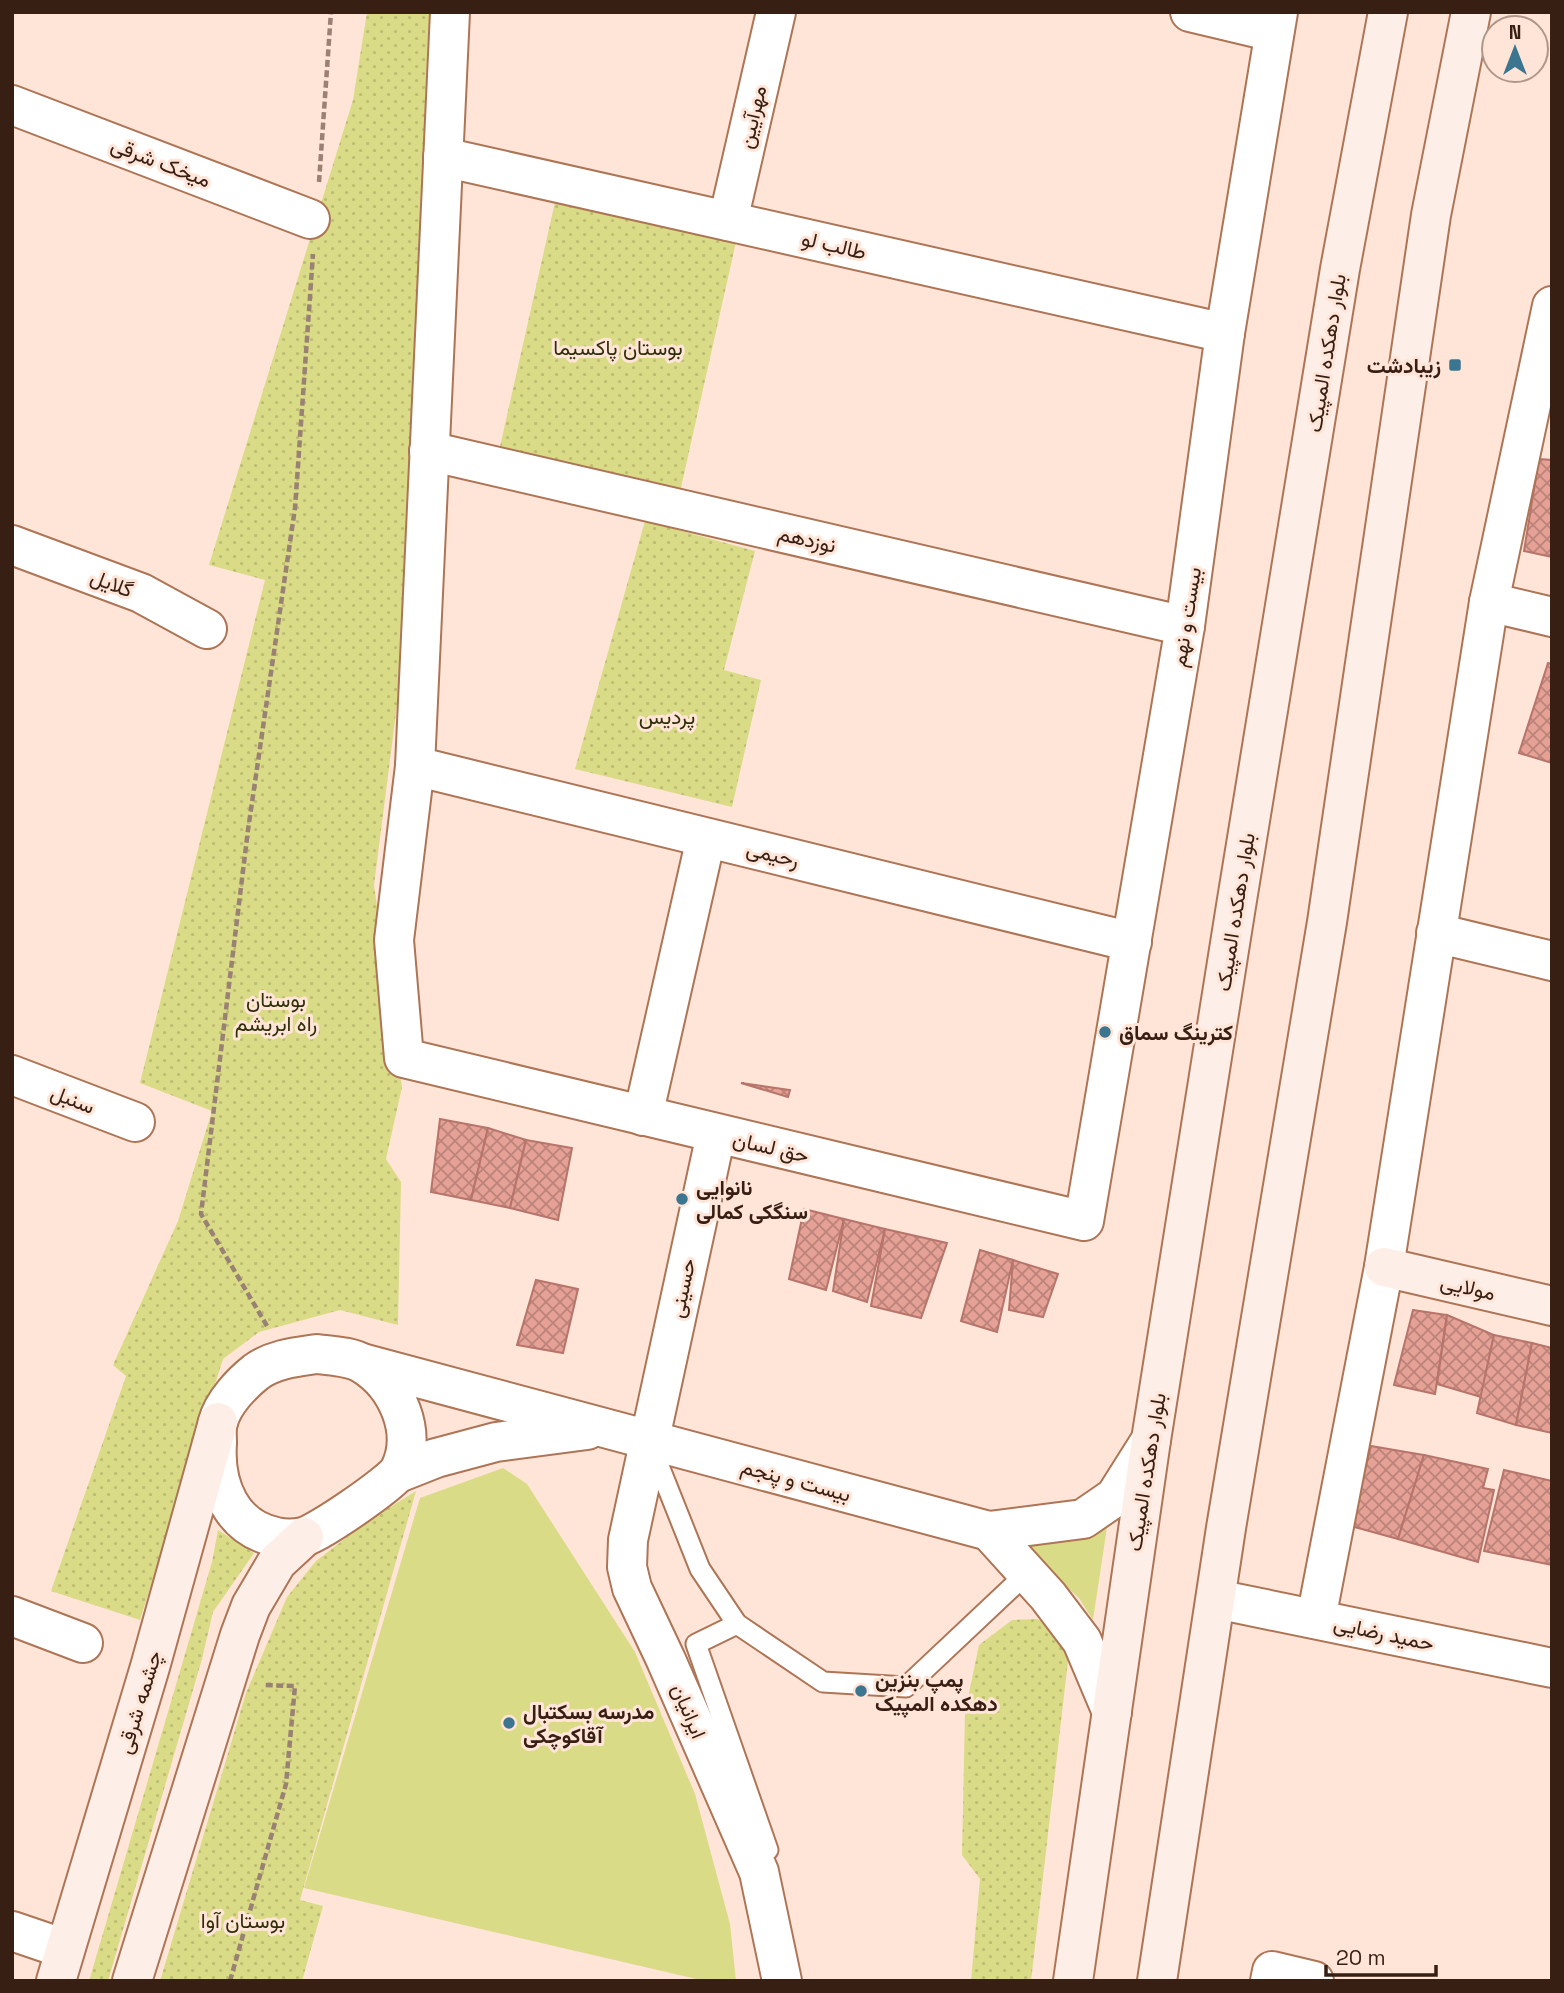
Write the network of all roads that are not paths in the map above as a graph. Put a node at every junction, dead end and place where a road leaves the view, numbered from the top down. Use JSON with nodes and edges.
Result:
{"nodes":[{"id":1,"x":450,"y":12,"type":"edge"},
{"id":2,"x":776,"y":12,"type":"edge"},
{"id":3,"x":1190,"y":12,"type":"edge"},
{"id":4,"x":1388,"y":12,"type":"edge"},
{"id":5,"x":1471,"y":12,"type":"edge"},
{"id":6,"x":1276,"y":22,"type":"edge"},
{"id":7,"x":12,"y":105,"type":"edge"},
{"id":8,"x":443,"y":157,"type":"junction"},
{"id":9,"x":314,"y":219,"type":"road end"},
{"id":10,"x":728,"y":221,"type":"junction"},
{"id":11,"x":1552,"y":306,"type":"edge"},
{"id":12,"x":1225,"y":333,"type":"junction"},
{"id":13,"x":429,"y":451,"type":"junction"},
{"id":14,"x":12,"y":545,"type":"edge"},
{"id":15,"x":1489,"y":602,"type":"junction"},
{"id":16,"x":1552,"y":617,"type":"edge"},
{"id":17,"x":1185,"y":626,"type":"junction"},
{"id":18,"x":207,"y":629,"type":"dead end"},
{"id":19,"x":415,"y":766,"type":"junction"},
{"id":20,"x":706,"y":838,"type":"junction"},
{"id":21,"x":1436,"y":933,"type":"junction"},
{"id":22,"x":1132,"y":942,"type":"junction"},
{"id":23,"x":1552,"y":961,"type":"edge"},
{"id":24,"x":12,"y":1075,"type":"edge"},
{"id":25,"x":643,"y":1116,"type":"junction"},
{"id":26,"x":135,"y":1122,"type":"dead end"},
{"id":27,"x":716,"y":1134,"type":"junction"},
{"id":28,"x":1084,"y":1221,"type":"joint"},
{"id":29,"x":1384,"y":1267,"type":"junction"},
{"id":30,"x":1552,"y":1306,"type":"edge"},
{"id":31,"x":362,"y":1363,"type":"junction"},
{"id":32,"x":218,"y":1422,"type":"junction"},
{"id":33,"x":603,"y":1427,"type":"junction"},
{"id":34,"x":1151,"y":1440,"type":"junction"},
{"id":35,"x":649,"y":1441,"type":"junction"},
{"id":36,"x":398,"y":1473,"type":"junction"},
{"id":37,"x":989,"y":1531,"type":"junction"},
{"id":38,"x":304,"y":1537,"type":"junction"},
{"id":39,"x":1027,"y":1573,"type":"junction"},
{"id":40,"x":1216,"y":1599,"type":"junction"},
{"id":41,"x":12,"y":1616,"type":"edge"},
{"id":42,"x":1315,"y":1619,"type":"junction"},
{"id":43,"x":737,"y":1623,"type":"junction"},
{"id":44,"x":83,"y":1643,"type":"dead end"},
{"id":45,"x":1552,"y":1668,"type":"edge"},
{"id":46,"x":1112,"y":1712,"type":"junction"},
{"id":47,"x":764,"y":1899,"type":"junction"},
{"id":48,"x":12,"y":1931,"type":"edge"},
{"id":49,"x":60,"y":1965,"type":"edge"},
{"id":50,"x":1271,"y":1976,"type":"edge"},
{"id":51,"x":132,"y":1981,"type":"edge"},
{"id":52,"x":782,"y":1981,"type":"edge"},
{"id":53,"x":1073,"y":1981,"type":"edge"},
{"id":54,"x":1157,"y":1981,"type":"edge"},
{"id":55,"x":1314,"y":1981,"type":"edge"}],
"edges":[{"from":1,"to":8,"type":"street"},
{"from":2,"to":10,"type":"street","name":"مهرآیین"},
{"from":3,"to":6,"type":"street"},
{"from":4,"to":34,"type":"main road","name":"بلوار دهکده المپیک"},
{"from":5,"to":40,"type":"main road"},
{"from":6,"to":12,"type":"street","name":"بیست و نهم"},
{"from":7,"to":9,"type":"street","name":"میخک شرقی"},
{"from":8,"to":10,"type":"street","name":"طالب لو"},
{"from":8,"to":13,"type":"street"},
{"from":10,"to":12,"type":"street","name":"طالب لو"},
{"from":11,"to":15,"type":"street"},
{"from":12,"to":17,"type":"street","name":"بیست و نهم"},
{"from":13,"to":17,"type":"street","name":"نوزدهم"},
{"from":13,"to":19,"type":"street"},
{"from":14,"to":18,"type":"street","name":"گلایل"},
{"from":15,"to":16,"type":"street"},
{"from":15,"to":21,"type":"street"},
{"from":17,"to":22,"type":"street","name":"بیست و نهم"},
{"from":19,"to":20,"type":"street","name":"رحیمی"},
{"from":19,"to":25,"type":"street","name":"حق لسان"},
{"from":20,"to":22,"type":"street","name":"رحیمی"},
{"from":20,"to":25,"type":"street"},
{"from":21,"to":23,"type":"street"},
{"from":21,"to":29,"type":"street"},
{"from":22,"to":28,"type":"street","name":"بیست و نهم"},
{"from":24,"to":26,"type":"street","name":"سنبل"},
{"from":25,"to":27,"type":"street","name":"حق لسان"},
{"from":27,"to":28,"type":"street","name":"حق لسان"},
{"from":27,"to":35,"type":"street","name":"حسینی"},
{"from":29,"to":30,"type":"main road","name":"مولایی"},
{"from":29,"to":42,"type":"street"},
{"from":31,"to":32,"type":"street"},
{"from":31,"to":33,"type":"street","name":"بیست و پنجم"},
{"from":31,"to":36,"type":"street"},
{"from":32,"to":38,"type":"street"},
{"from":32,"to":49,"type":"main road","name":"چشمه شرقی"},
{"from":33,"to":35,"type":"street","name":"بیست و پنجم"},
{"from":33,"to":36,"type":"street","name":"بیست و پنجم"},
{"from":34,"to":37,"type":"street"},
{"from":34,"to":46,"type":"main road","name":"بلوار دهکده المپیک"},
{"from":35,"to":37,"type":"street","name":"بیست و پنجم"},
{"from":35,"to":43,"type":"lane"},
{"from":35,"to":47,"type":"street","name":"ایرانیان"},
{"from":36,"to":38,"type":"street"},
{"from":37,"to":39,"type":"street"},
{"from":38,"to":51,"type":"main road"},
{"from":39,"to":43,"type":"lane"},
{"from":39,"to":46,"type":"street"},
{"from":40,"to":42,"type":"street","name":"حمید رضایی"},
{"from":40,"to":54,"type":"main road"},
{"from":41,"to":44,"type":"street"},
{"from":42,"to":45,"type":"street","name":"حمید رضایی"},
{"from":43,"to":47,"type":"lane"},
{"from":46,"to":53,"type":"main road","name":"بلوار دهکده المپیک"},
{"from":47,"to":52,"type":"street","name":"ایرانیان"},
{"from":48,"to":49,"type":"street"},
{"from":50,"to":55,"type":"street"}]}
